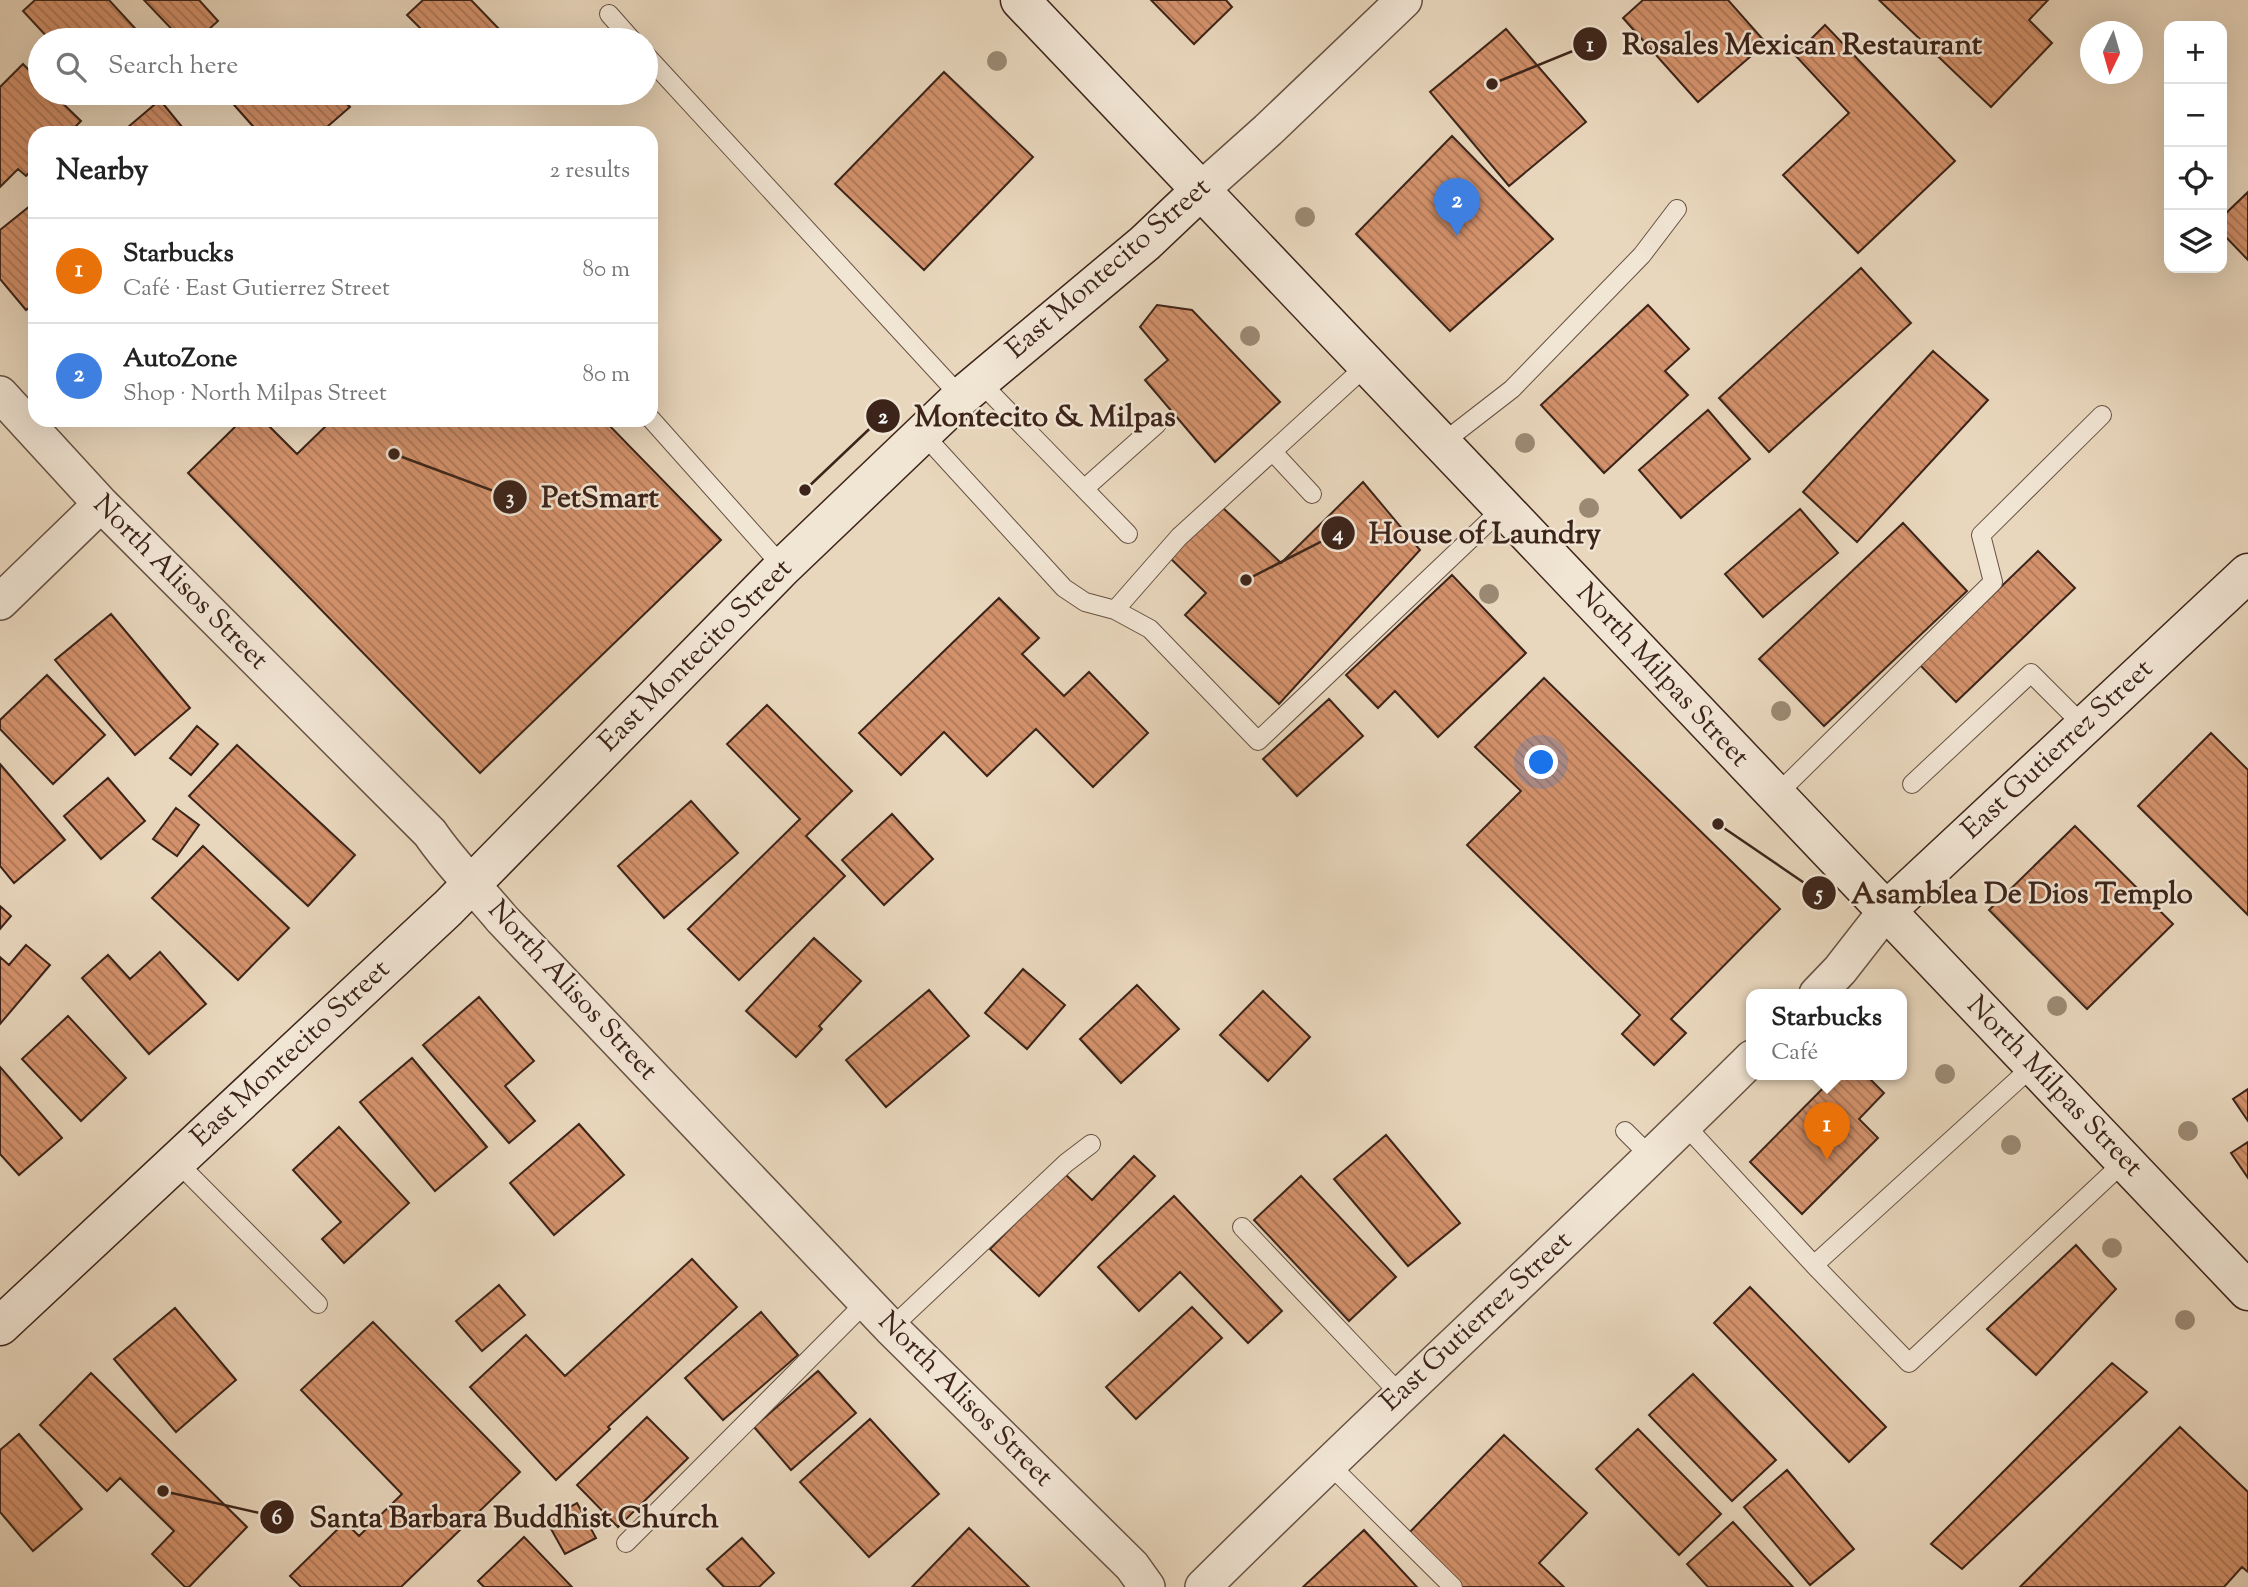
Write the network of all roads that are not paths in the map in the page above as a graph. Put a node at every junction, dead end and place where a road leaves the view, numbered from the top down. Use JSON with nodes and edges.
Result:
{"nodes":[{"id":1,"x":1020,"y":0,"type":"edge"},
{"id":2,"x":1404,"y":0,"type":"edge"},
{"id":3,"x":608,"y":14,"type":"dead end"},
{"id":4,"x":621,"y":28,"type":"edge"},
{"id":5,"x":658,"y":67,"type":"edge"},
{"id":6,"x":1202,"y":189,"type":"junction"},
{"id":7,"x":1678,"y":209,"type":"dead end"},
{"id":8,"x":1367,"y":365,"type":"junction"},
{"id":9,"x":970,"y":389,"type":"junction"},
{"id":10,"x":0,"y":394,"type":"edge"},
{"id":11,"x":2102,"y":415,"type":"dead end"},
{"id":12,"x":28,"y":424,"type":"edge"},
{"id":13,"x":1157,"y":424,"type":"dead end"},
{"id":14,"x":30,"y":427,"type":"edge"},
{"id":15,"x":658,"y":427,"type":"edge"},
{"id":16,"x":924,"y":435,"type":"junction"},
{"id":17,"x":1441,"y":444,"type":"junction"},
{"id":18,"x":1272,"y":452,"type":"junction"},
{"id":19,"x":1084,"y":489,"type":"junction"},
{"id":20,"x":1312,"y":494,"type":"dead end"},
{"id":21,"x":101,"y":504,"type":"junction"},
{"id":22,"x":1503,"y":508,"type":"junction"},
{"id":23,"x":1128,"y":534,"type":"dead end"},
{"id":24,"x":783,"y":567,"type":"junction"},
{"id":25,"x":2248,"y":573,"type":"edge"},
{"id":26,"x":0,"y":602,"type":"edge"},
{"id":27,"x":1115,"y":610,"type":"junction"},
{"id":28,"x":2084,"y":726,"type":"junction"},
{"id":29,"x":1912,"y":784,"type":"dead end"},
{"id":30,"x":1775,"y":796,"type":"junction"},
{"id":31,"x":473,"y":883,"type":"junction"},
{"id":32,"x":1886,"y":911,"type":"junction"},
{"id":33,"x":1822,"y":989,"type":"edge"},
{"id":34,"x":1746,"y":1064,"type":"edge"},
{"id":35,"x":2034,"y":1065,"type":"junction"},
{"id":36,"x":1685,"y":1125,"type":"junction"},
{"id":37,"x":1625,"y":1131,"type":"dead end"},
{"id":38,"x":1091,"y":1144,"type":"dead end"},
{"id":39,"x":1651,"y":1157,"type":"junction"},
{"id":40,"x":176,"y":1161,"type":"junction"},
{"id":41,"x":2125,"y":1161,"type":"junction"},
{"id":42,"x":1242,"y":1227,"type":"dead end"},
{"id":43,"x":1814,"y":1265,"type":"junction"},
{"id":44,"x":2248,"y":1291,"type":"edge"},
{"id":45,"x":866,"y":1302,"type":"junction"},
{"id":46,"x":318,"y":1304,"type":"dead end"},
{"id":47,"x":0,"y":1326,"type":"edge"},
{"id":48,"x":891,"y":1328,"type":"junction"},
{"id":49,"x":1400,"y":1394,"type":"junction"},
{"id":50,"x":1328,"y":1463,"type":"junction"},
{"id":51,"x":626,"y":1543,"type":"dead end"},
{"id":52,"x":1147,"y":1587,"type":"edge"},
{"id":53,"x":1203,"y":1587,"type":"edge"},
{"id":54,"x":1453,"y":1587,"type":"edge"}],
"edges":[{"from":1,"to":6,"type":"main road","name":"North Milpas Street"},
{"from":2,"to":6,"type":"street","name":"East Montecito Street"},
{"from":3,"to":4,"type":"lane"},
{"from":5,"to":9,"type":"lane"},
{"from":6,"to":8,"type":"main road","name":"North Milpas Street"},
{"from":6,"to":9,"type":"main road","name":"East Montecito Street"},
{"from":7,"to":17,"type":"lane"},
{"from":8,"to":17,"type":"main road","name":"North Milpas Street"},
{"from":8,"to":18,"type":"lane"},
{"from":9,"to":16,"type":"main road","name":"East Montecito Street"},
{"from":9,"to":19,"type":"lane"},
{"from":10,"to":12,"type":"street","name":"North Alisos Street"},
{"from":11,"to":30,"type":"lane"},
{"from":13,"to":19,"type":"lane"},
{"from":14,"to":21,"type":"street","name":"North Alisos Street"},
{"from":15,"to":24,"type":"lane"},
{"from":16,"to":24,"type":"main road","name":"East Montecito Street"},
{"from":16,"to":27,"type":"lane"},
{"from":17,"to":22,"type":"main road","name":"North Milpas Street"},
{"from":18,"to":20,"type":"lane"},
{"from":18,"to":27,"type":"lane"},
{"from":19,"to":23,"type":"lane"},
{"from":21,"to":26,"type":"street"},
{"from":21,"to":31,"type":"street","name":"North Alisos Street"},
{"from":22,"to":27,"type":"lane"},
{"from":22,"to":30,"type":"main road","name":"North Milpas Street"},
{"from":24,"to":31,"type":"main road","name":"East Montecito Street"},
{"from":25,"to":28,"type":"main road","name":"East Gutierrez Street"},
{"from":28,"to":29,"type":"lane"},
{"from":28,"to":32,"type":"main road","name":"East Gutierrez Street"},
{"from":30,"to":32,"type":"main road","name":"North Milpas Street"},
{"from":31,"to":40,"type":"main road","name":"East Montecito Street"},
{"from":31,"to":45,"type":"street","name":"North Alisos Street"},
{"from":32,"to":33,"type":"street","name":"East Gutierrez Street"},
{"from":32,"to":35,"type":"main road","name":"North Milpas Street"},
{"from":34,"to":36,"type":"street","name":"East Gutierrez Street"},
{"from":35,"to":41,"type":"main road","name":"North Milpas Street"},
{"from":35,"to":43,"type":"lane"},
{"from":36,"to":39,"type":"street","name":"East Gutierrez Street"},
{"from":36,"to":43,"type":"lane"},
{"from":37,"to":39,"type":"lane"},
{"from":38,"to":48,"type":"lane"},
{"from":39,"to":49,"type":"street","name":"East Gutierrez Street"},
{"from":40,"to":46,"type":"lane"},
{"from":40,"to":47,"type":"main road","name":"East Montecito Street"},
{"from":41,"to":43,"type":"lane"},
{"from":41,"to":44,"type":"main road","name":"North Milpas Street"},
{"from":42,"to":49,"type":"lane"},
{"from":45,"to":48,"type":"street","name":"North Alisos Street"},
{"from":45,"to":51,"type":"lane"},
{"from":48,"to":52,"type":"street","name":"North Alisos Street"},
{"from":49,"to":50,"type":"street","name":"East Gutierrez Street"},
{"from":50,"to":53,"type":"street","name":"East Gutierrez Street"},
{"from":50,"to":54,"type":"lane"}]}
